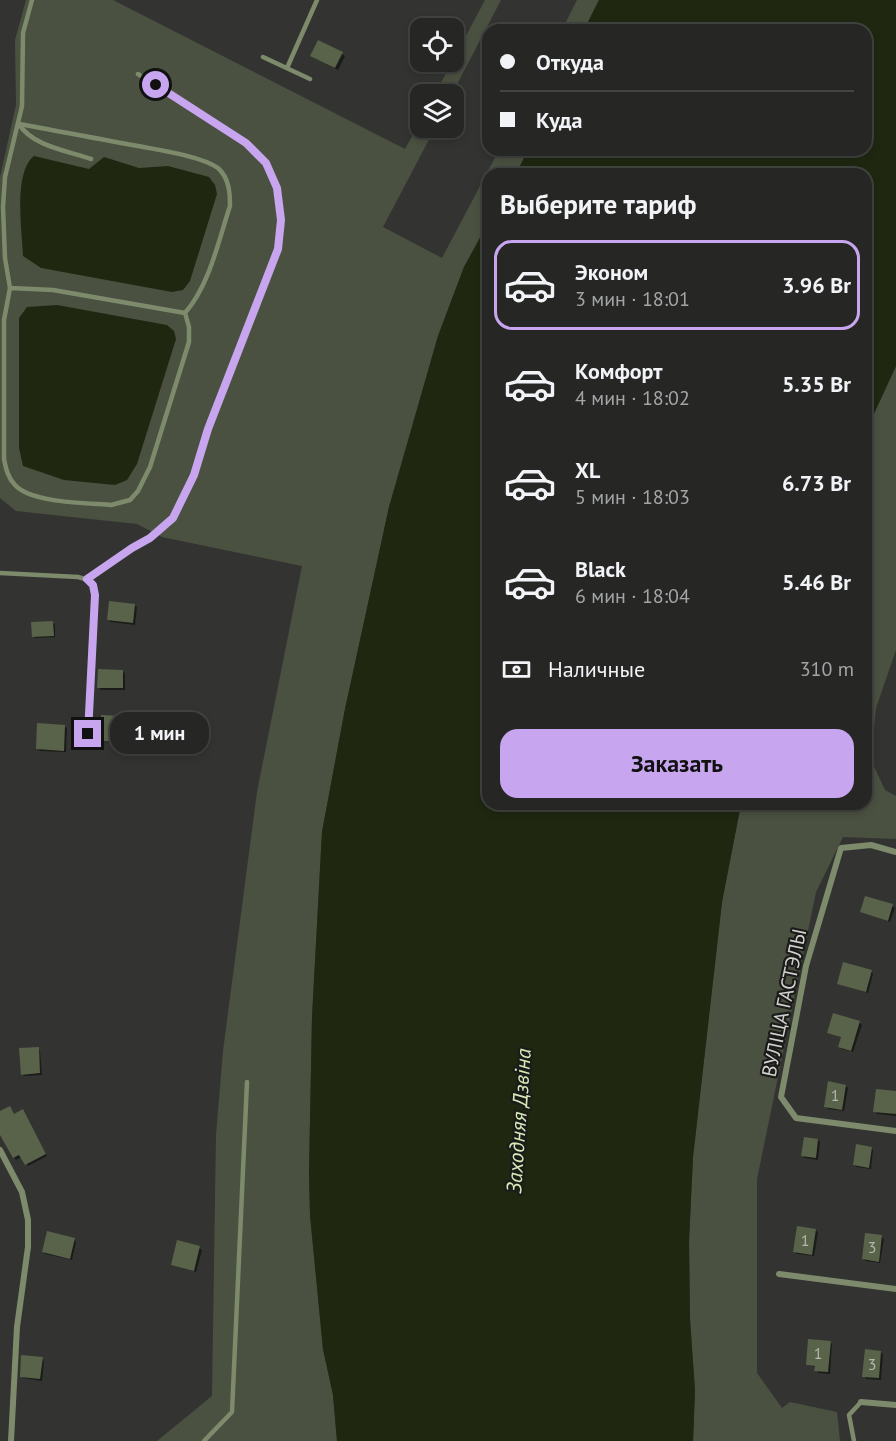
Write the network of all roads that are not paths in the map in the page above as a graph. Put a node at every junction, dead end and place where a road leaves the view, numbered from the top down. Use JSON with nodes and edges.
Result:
{"nodes":[{"id":1,"x":32,"y":0,"type":"edge"},
{"id":2,"x":317,"y":0,"type":"edge"},
{"id":3,"x":263,"y":57,"type":"dead end"},
{"id":4,"x":287,"y":68,"type":"junction"},
{"id":5,"x":138,"y":74,"type":"dead end"},
{"id":6,"x":310,"y":79,"type":"dead end"},
{"id":7,"x":19,"y":124,"type":"junction"},
{"id":8,"x":91,"y":159,"type":"dead end"},
{"id":9,"x":10,"y":288,"type":"junction"},
{"id":10,"x":184,"y":313,"type":"junction"},
{"id":11,"x":0,"y":573,"type":"edge"},
{"id":12,"x":87,"y":579,"type":"junction"},
{"id":13,"x":88,"y":734,"type":"dead end"},
{"id":14,"x":896,"y":852,"type":"edge"},
{"id":15,"x":247,"y":1082,"type":"dead end"},
{"id":16,"x":896,"y":1131,"type":"edge"},
{"id":17,"x":0,"y":1150,"type":"edge"},
{"id":18,"x":779,"y":1274,"type":"dead end"},
{"id":19,"x":896,"y":1289,"type":"edge"},
{"id":20,"x":861,"y":1402,"type":"joint"},
{"id":21,"x":896,"y":1405,"type":"edge"},
{"id":22,"x":11,"y":1441,"type":"edge"},
{"id":23,"x":204,"y":1441,"type":"edge"},
{"id":24,"x":854,"y":1441,"type":"edge"}],
"edges":[{"from":1,"to":7,"type":"lane"},
{"from":2,"to":4,"type":"lane"},
{"from":3,"to":4,"type":"lane"},
{"from":4,"to":6,"type":"lane"},
{"from":5,"to":12,"type":"lane"},
{"from":7,"to":8,"type":"lane"},
{"from":7,"to":9,"type":"lane"},
{"from":7,"to":10,"type":"lane"},
{"from":9,"to":10,"type":"lane"},
{"from":9,"to":10,"type":"lane"},
{"from":11,"to":12,"type":"lane"},
{"from":12,"to":13,"type":"lane"},
{"from":14,"to":16,"type":"street","name":"ВУЛІЦА ГАСТЭЛЫ"},
{"from":15,"to":23,"type":"lane"},
{"from":17,"to":22,"type":"street"},
{"from":18,"to":19,"type":"street"},
{"from":20,"to":21,"type":"street"},
{"from":20,"to":24,"type":"lane"}]}
